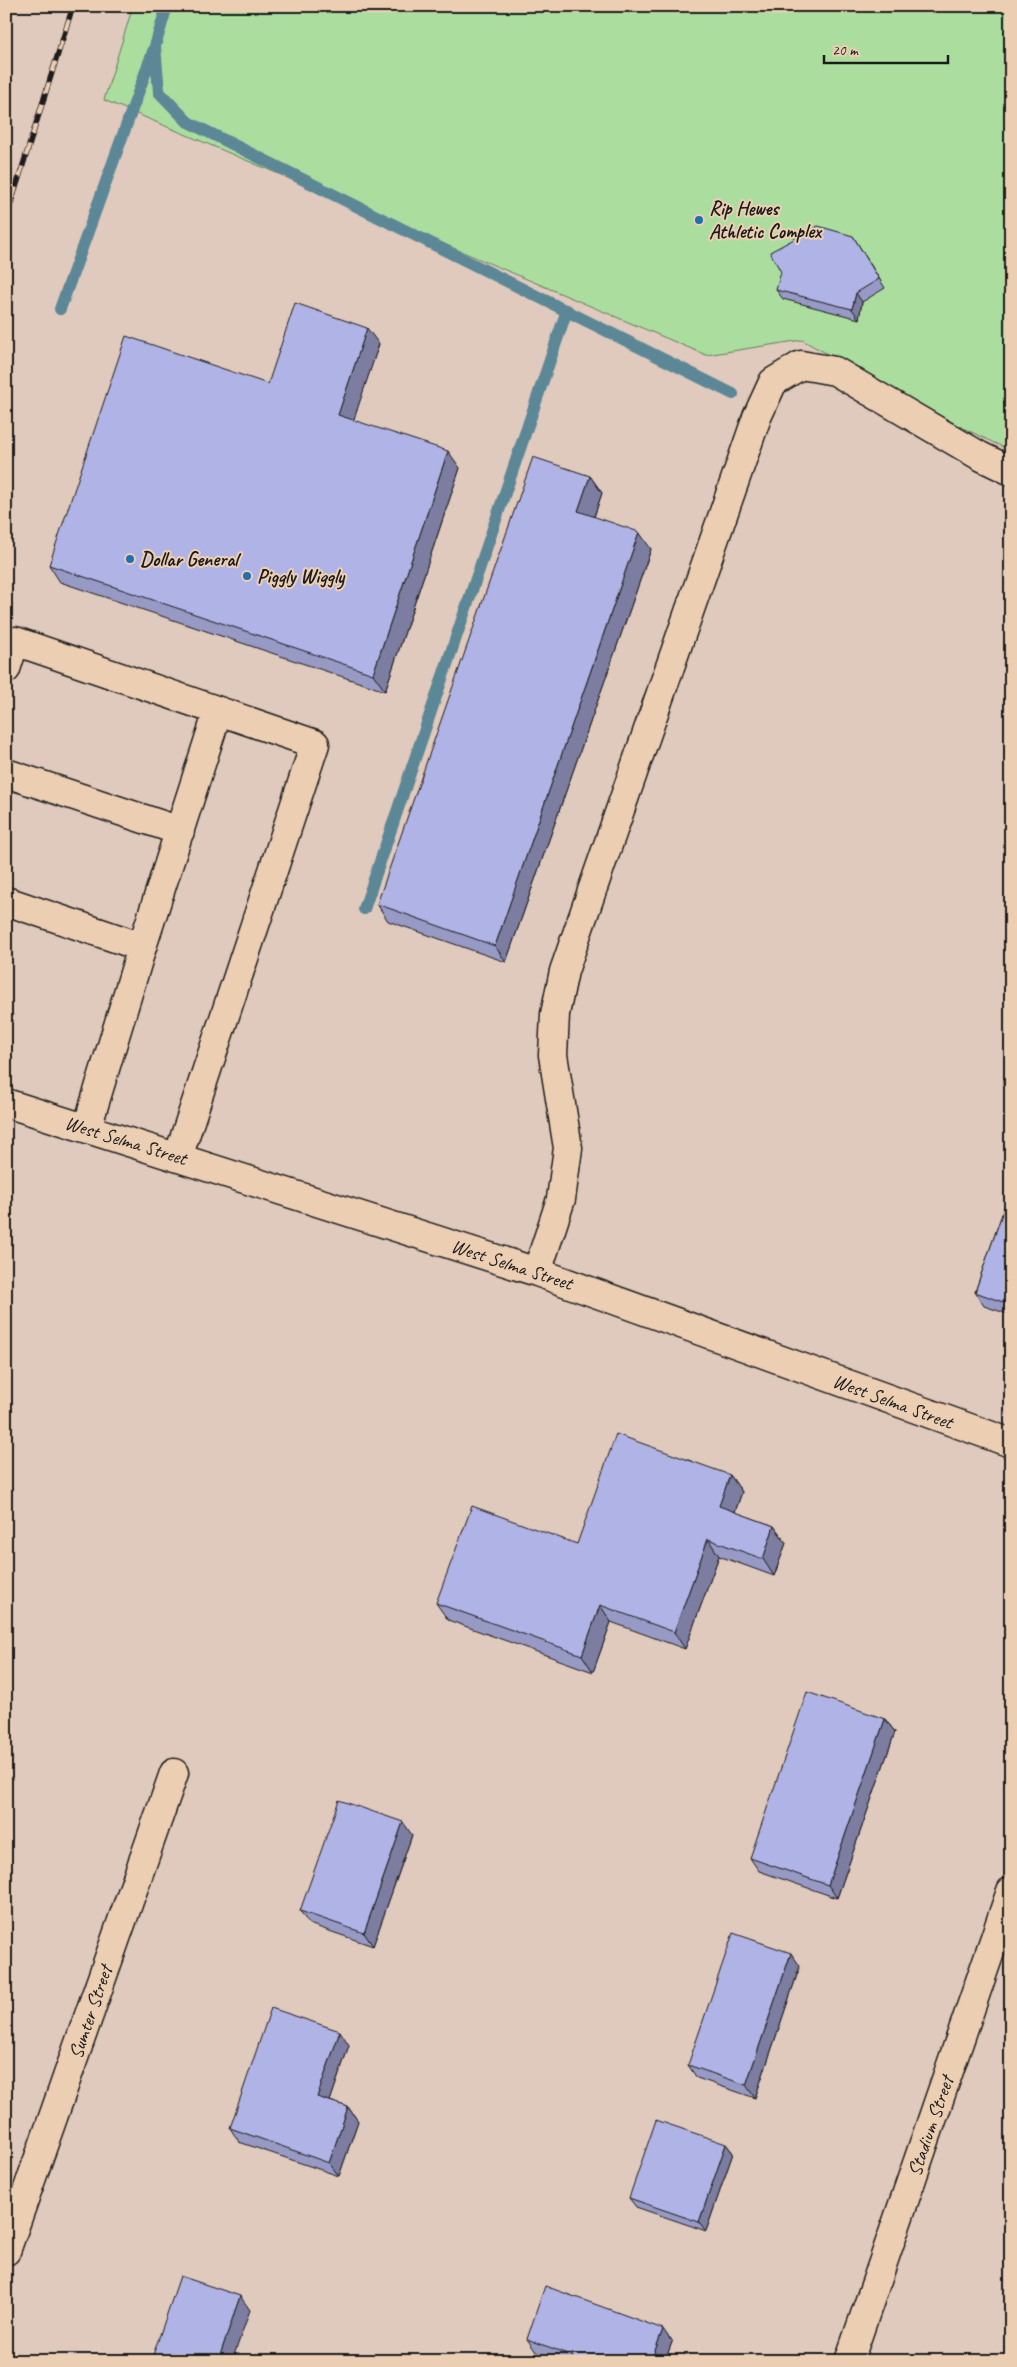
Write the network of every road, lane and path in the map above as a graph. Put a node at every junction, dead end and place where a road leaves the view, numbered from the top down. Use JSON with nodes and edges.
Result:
{"nodes":[{"id":1,"x":1011,"y":471,"type":"edge"},
{"id":2,"x":6,"y":669,"type":"edge"},
{"id":3,"x":218,"y":711,"type":"junction"},
{"id":4,"x":6,"y":773,"type":"edge"},
{"id":5,"x":180,"y":831,"type":"junction"},
{"id":6,"x":6,"y":901,"type":"edge"},
{"id":7,"x":142,"y":947,"type":"junction"},
{"id":8,"x":6,"y":1103,"type":"edge"},
{"id":9,"x":87,"y":1128,"type":"junction"},
{"id":10,"x":178,"y":1156,"type":"junction"},
{"id":11,"x":537,"y":1272,"type":"junction"},
{"id":12,"x":1011,"y":1444,"type":"edge"},
{"id":13,"x":174,"y":1773,"type":"dead end"},
{"id":14,"x":1011,"y":1891,"type":"edge"},
{"id":15,"x":6,"y":2251,"type":"edge"},
{"id":16,"x":849,"y":2361,"type":"edge"}],
"edges":[{"from":1,"to":11,"type":"street"},
{"from":2,"to":3,"type":"street"},
{"from":3,"to":5,"type":"street"},
{"from":3,"to":10,"type":"street"},
{"from":4,"to":5,"type":"street"},
{"from":5,"to":7,"type":"street"},
{"from":6,"to":7,"type":"street"},
{"from":7,"to":9,"type":"street"},
{"from":8,"to":9,"type":"street","name":"West Selma Street"},
{"from":9,"to":10,"type":"street","name":"West Selma Street"},
{"from":10,"to":11,"type":"street","name":"West Selma Street"},
{"from":11,"to":12,"type":"street","name":"West Selma Street"},
{"from":13,"to":15,"type":"street","name":"Sumter Street"},
{"from":14,"to":16,"type":"street","name":"Stadium Street"}]}
